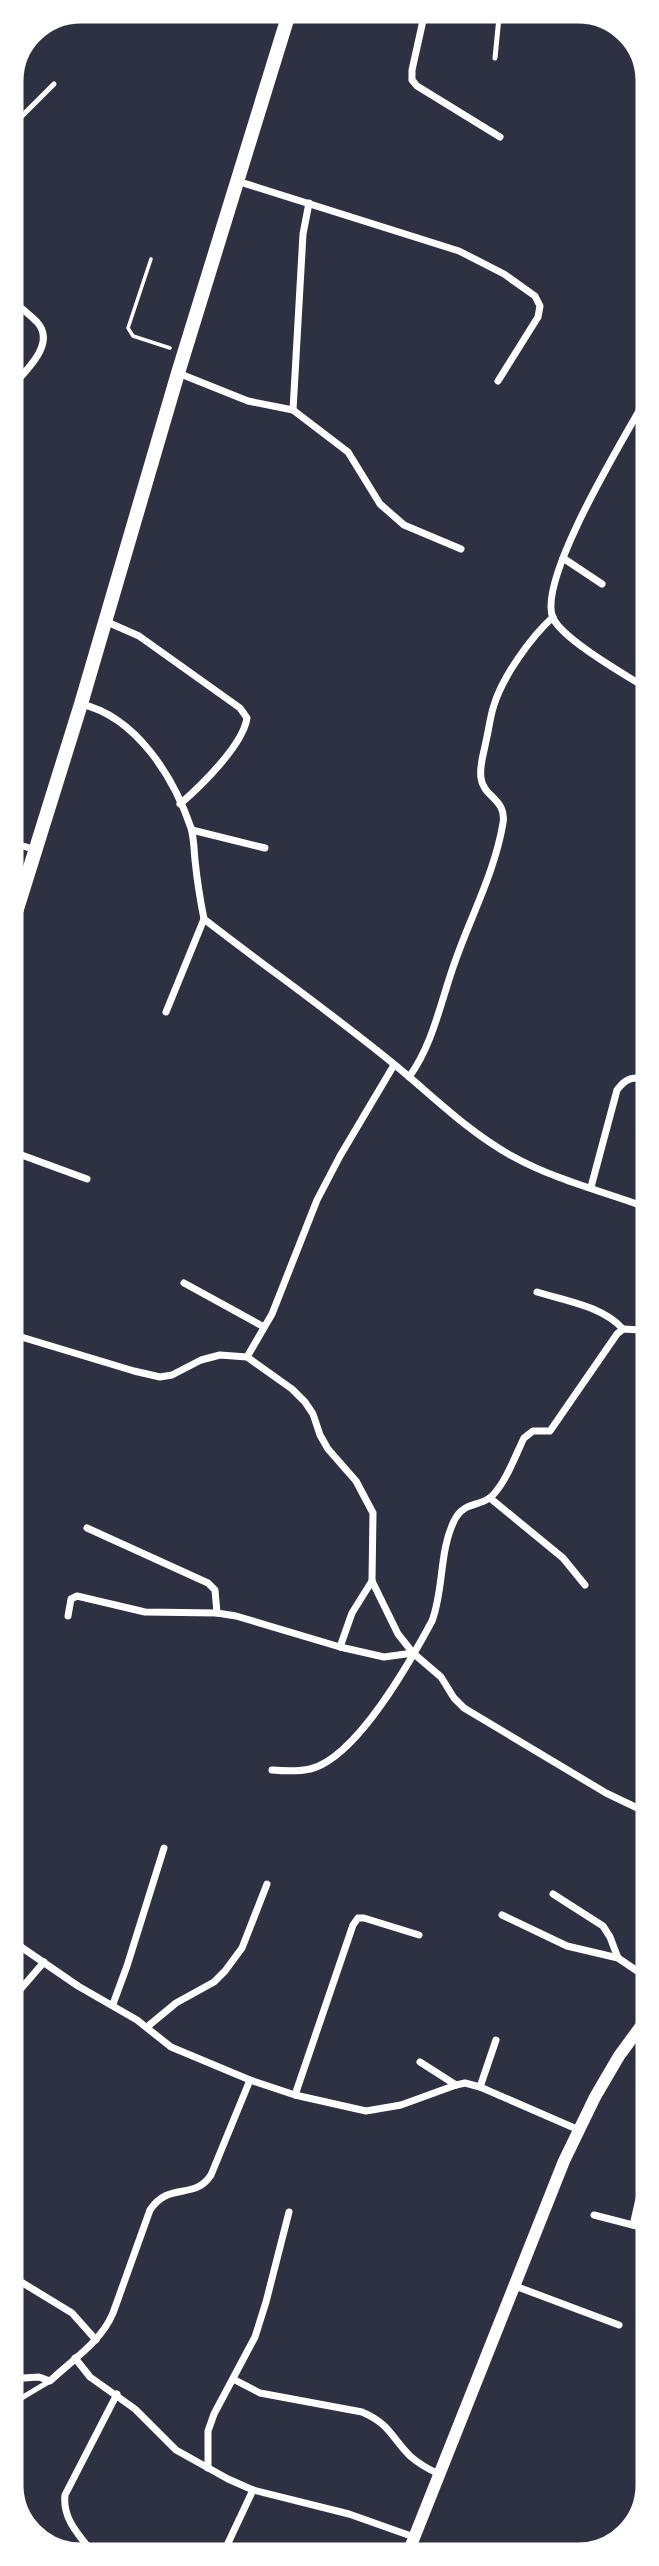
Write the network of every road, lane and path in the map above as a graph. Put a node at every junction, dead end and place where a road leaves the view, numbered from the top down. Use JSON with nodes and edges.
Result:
{"nodes":[{"id":1,"x":287,"y":19,"type":"edge"},
{"id":2,"x":423,"y":19,"type":"edge"},
{"id":3,"x":499,"y":19,"type":"edge"},
{"id":4,"x":495,"y":58,"type":"dead end"},
{"id":5,"x":54,"y":83,"type":"dead end"},
{"id":6,"x":19,"y":119,"type":"edge"},
{"id":7,"x":500,"y":137,"type":"dead end"},
{"id":8,"x":237,"y":181,"type":"junction"},
{"id":9,"x":309,"y":204,"type":"junction"},
{"id":10,"x":151,"y":259,"type":"dead end"},
{"id":11,"x":19,"y":307,"type":"edge"},
{"id":12,"x":184,"y":353,"type":"junction"},
{"id":13,"x":178,"y":373,"type":"junction"},
{"id":14,"x":19,"y":377,"type":"edge"},
{"id":15,"x":498,"y":381,"type":"dead end"},
{"id":16,"x":293,"y":410,"type":"junction"},
{"id":17,"x":640,"y":410,"type":"edge"},
{"id":18,"x":461,"y":549,"type":"dead end"},
{"id":19,"x":563,"y":558,"type":"junction"},
{"id":20,"x":602,"y":584,"type":"dead end"},
{"id":21,"x":552,"y":617,"type":"junction"},
{"id":22,"x":106,"y":621,"type":"junction"},
{"id":23,"x":640,"y":684,"type":"edge"},
{"id":24,"x":81,"y":704,"type":"junction"},
{"id":25,"x":180,"y":804,"type":"junction"},
{"id":26,"x":192,"y":830,"type":"junction"},
{"id":27,"x":19,"y":845,"type":"edge"},
{"id":28,"x":265,"y":848,"type":"dead end"},
{"id":29,"x":36,"y":850,"type":"junction"},
{"id":30,"x":19,"y":903,"type":"edge"},
{"id":31,"x":204,"y":919,"type":"junction"},
{"id":32,"x":166,"y":1013,"type":"dead end"},
{"id":33,"x":394,"y":1065,"type":"junction"},
{"id":34,"x":409,"y":1077,"type":"junction"},
{"id":35,"x":640,"y":1078,"type":"edge"},
{"id":36,"x":19,"y":1154,"type":"edge"},
{"id":37,"x":88,"y":1179,"type":"dead end"},
{"id":38,"x":591,"y":1187,"type":"junction"},
{"id":39,"x":640,"y":1205,"type":"edge"},
{"id":40,"x":184,"y":1283,"type":"dead end"},
{"id":41,"x":537,"y":1292,"type":"dead end"},
{"id":42,"x":264,"y":1327,"type":"junction"},
{"id":43,"x":624,"y":1329,"type":"junction"},
{"id":44,"x":640,"y":1330,"type":"edge"},
{"id":45,"x":19,"y":1336,"type":"edge"},
{"id":46,"x":247,"y":1357,"type":"junction"},
{"id":47,"x":490,"y":1498,"type":"junction"},
{"id":48,"x":87,"y":1528,"type":"dead end"},
{"id":49,"x":372,"y":1581,"type":"junction"},
{"id":50,"x":585,"y":1585,"type":"dead end"},
{"id":51,"x":217,"y":1613,"type":"junction"},
{"id":52,"x":68,"y":1616,"type":"dead end"},
{"id":53,"x":340,"y":1647,"type":"junction"},
{"id":54,"x":413,"y":1653,"type":"junction"},
{"id":55,"x":272,"y":1770,"type":"dead end"},
{"id":56,"x":640,"y":1809,"type":"edge"},
{"id":57,"x":164,"y":1847,"type":"dead end"},
{"id":58,"x":267,"y":1884,"type":"dead end"},
{"id":59,"x":552,"y":1894,"type":"dead end"},
{"id":60,"x":502,"y":1915,"type":"dead end"},
{"id":61,"x":419,"y":1935,"type":"dead end"},
{"id":62,"x":19,"y":1945,"type":"edge"},
{"id":63,"x":618,"y":1958,"type":"junction"},
{"id":64,"x":44,"y":1962,"type":"junction"},
{"id":65,"x":640,"y":1973,"type":"edge"},
{"id":66,"x":19,"y":1991,"type":"edge"},
{"id":67,"x":113,"y":2004,"type":"junction"},
{"id":68,"x":147,"y":2027,"type":"junction"},
{"id":69,"x":640,"y":2029,"type":"edge"},
{"id":70,"x":496,"y":2040,"type":"dead end"},
{"id":71,"x":420,"y":2062,"type":"dead end"},
{"id":72,"x":250,"y":2080,"type":"junction"},
{"id":73,"x":456,"y":2084,"type":"junction"},
{"id":74,"x":480,"y":2087,"type":"junction"},
{"id":75,"x":295,"y":2095,"type":"junction"},
{"id":76,"x":579,"y":2130,"type":"junction"},
{"id":77,"x":640,"y":2195,"type":"edge"},
{"id":78,"x":289,"y":2212,"type":"dead end"},
{"id":79,"x":594,"y":2215,"type":"dead end"},
{"id":80,"x":633,"y":2225,"type":"junction"},
{"id":81,"x":640,"y":2227,"type":"edge"},
{"id":82,"x":19,"y":2281,"type":"edge"},
{"id":83,"x":515,"y":2286,"type":"junction"},
{"id":84,"x":619,"y":2325,"type":"dead end"},
{"id":85,"x":96,"y":2340,"type":"junction"},
{"id":86,"x":75,"y":2358,"type":"junction"},
{"id":87,"x":19,"y":2378,"type":"edge"},
{"id":88,"x":233,"y":2379,"type":"junction"},
{"id":89,"x":50,"y":2381,"type":"junction"},
{"id":90,"x":117,"y":2394,"type":"junction"},
{"id":91,"x":19,"y":2399,"type":"edge"},
{"id":92,"x":208,"y":2468,"type":"junction"},
{"id":93,"x":439,"y":2474,"type":"junction"},
{"id":94,"x":253,"y":2490,"type":"junction"},
{"id":95,"x":414,"y":2537,"type":"junction"},
{"id":96,"x":88,"y":2547,"type":"edge"},
{"id":97,"x":226,"y":2547,"type":"edge"},
{"id":98,"x":410,"y":2547,"type":"edge"}],
"edges":[{"from":1,"to":8,"type":"main road"},
{"from":2,"to":7,"type":"street"},
{"from":3,"to":4,"type":"lane"},
{"from":5,"to":6,"type":"lane"},
{"from":8,"to":9,"type":"street"},
{"from":8,"to":12,"type":"main road"},
{"from":9,"to":15,"type":"street"},
{"from":9,"to":16,"type":"street"},
{"from":10,"to":12,"type":"path"},
{"from":11,"to":14,"type":"street"},
{"from":12,"to":13,"type":"main road"},
{"from":13,"to":16,"type":"street"},
{"from":13,"to":22,"type":"main road"},
{"from":16,"to":18,"type":"street"},
{"from":17,"to":19,"type":"street"},
{"from":19,"to":20,"type":"street"},
{"from":19,"to":21,"type":"street"},
{"from":21,"to":23,"type":"street"},
{"from":21,"to":34,"type":"street"},
{"from":22,"to":24,"type":"main road"},
{"from":22,"to":25,"type":"street"},
{"from":24,"to":25,"type":"street"},
{"from":24,"to":29,"type":"main road"},
{"from":25,"to":26,"type":"street"},
{"from":26,"to":28,"type":"street"},
{"from":26,"to":31,"type":"street"},
{"from":27,"to":29,"type":"street"},
{"from":29,"to":30,"type":"main road"},
{"from":31,"to":32,"type":"street"},
{"from":31,"to":33,"type":"street"},
{"from":33,"to":34,"type":"street"},
{"from":33,"to":42,"type":"street"},
{"from":34,"to":38,"type":"street"},
{"from":35,"to":38,"type":"street"},
{"from":36,"to":37,"type":"street"},
{"from":38,"to":39,"type":"street"},
{"from":40,"to":42,"type":"street"},
{"from":41,"to":43,"type":"street"},
{"from":42,"to":46,"type":"street"},
{"from":43,"to":44,"type":"street"},
{"from":43,"to":47,"type":"street"},
{"from":45,"to":46,"type":"street"},
{"from":46,"to":49,"type":"street"},
{"from":47,"to":50,"type":"street"},
{"from":47,"to":54,"type":"street"},
{"from":48,"to":51,"type":"street"},
{"from":49,"to":53,"type":"street"},
{"from":49,"to":54,"type":"street"},
{"from":51,"to":52,"type":"street"},
{"from":51,"to":53,"type":"street"},
{"from":53,"to":54,"type":"street"},
{"from":54,"to":55,"type":"street"},
{"from":54,"to":56,"type":"street"},
{"from":57,"to":67,"type":"street"},
{"from":58,"to":68,"type":"street"},
{"from":59,"to":63,"type":"street"},
{"from":60,"to":63,"type":"street"},
{"from":61,"to":75,"type":"street"},
{"from":62,"to":64,"type":"street"},
{"from":63,"to":65,"type":"street"},
{"from":64,"to":66,"type":"street"},
{"from":64,"to":67,"type":"street"},
{"from":67,"to":68,"type":"street"},
{"from":68,"to":72,"type":"street"},
{"from":69,"to":76,"type":"street"},
{"from":70,"to":74,"type":"street"},
{"from":71,"to":73,"type":"street"},
{"from":72,"to":75,"type":"street"},
{"from":72,"to":85,"type":"street"},
{"from":73,"to":74,"type":"street"},
{"from":73,"to":75,"type":"street"},
{"from":74,"to":76,"type":"street"},
{"from":76,"to":83,"type":"street"},
{"from":77,"to":80,"type":"street"},
{"from":78,"to":88,"type":"street"},
{"from":79,"to":80,"type":"street"},
{"from":80,"to":81,"type":"street"},
{"from":82,"to":85,"type":"street"},
{"from":83,"to":84,"type":"street"},
{"from":83,"to":93,"type":"street"},
{"from":85,"to":86,"type":"street"},
{"from":86,"to":89,"type":"street"},
{"from":86,"to":90,"type":"street"},
{"from":87,"to":89,"type":"street"},
{"from":88,"to":92,"type":"street"},
{"from":88,"to":93,"type":"street"},
{"from":89,"to":91,"type":"lane"},
{"from":90,"to":92,"type":"street"},
{"from":90,"to":96,"type":"street"},
{"from":92,"to":94,"type":"street"},
{"from":93,"to":95,"type":"street"},
{"from":94,"to":95,"type":"street"},
{"from":94,"to":97,"type":"street"},
{"from":95,"to":98,"type":"street"}]}
